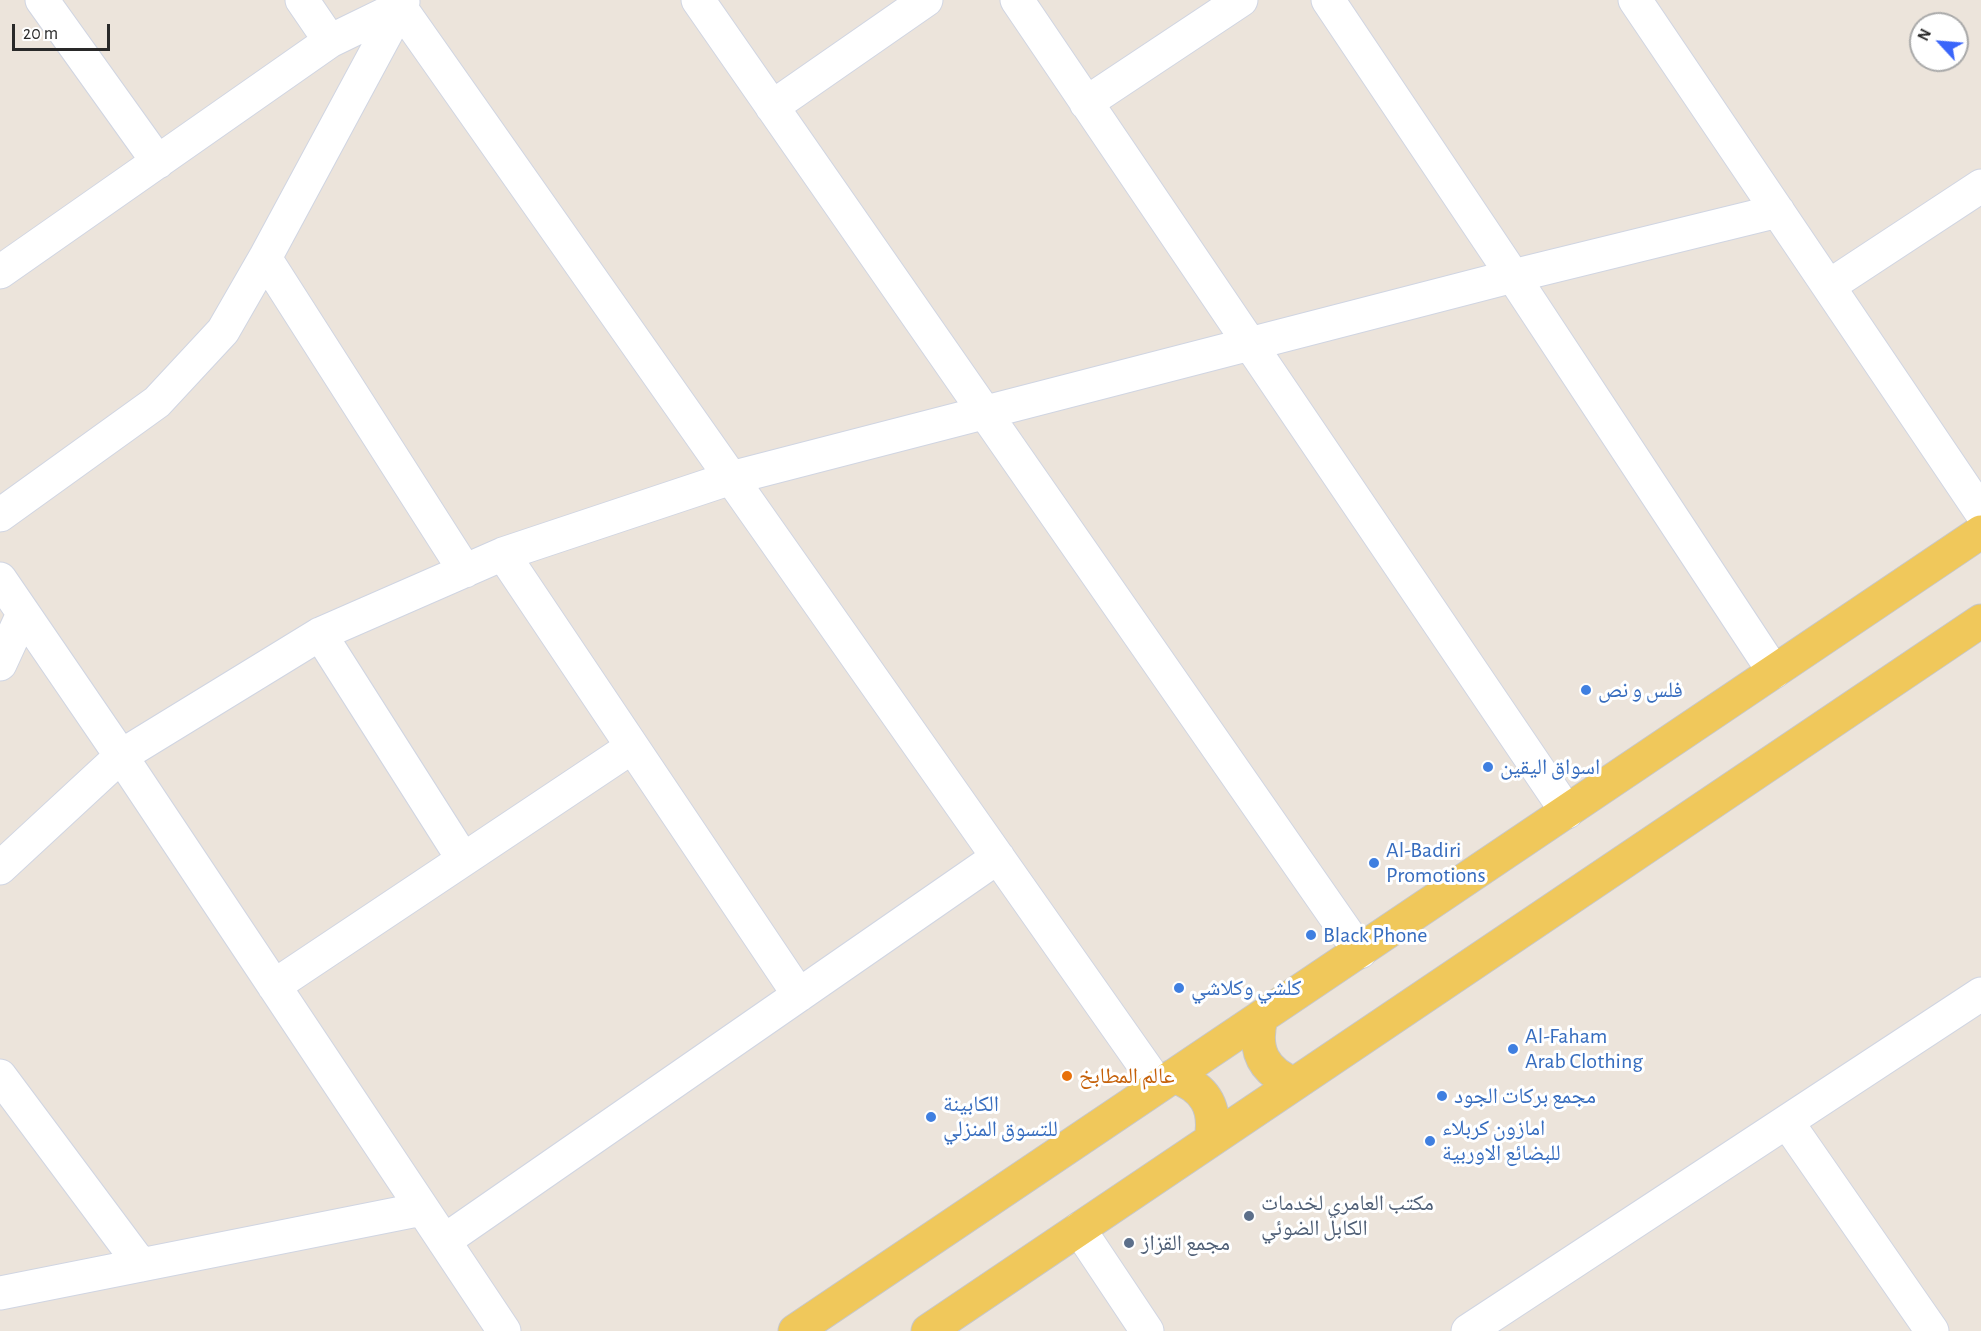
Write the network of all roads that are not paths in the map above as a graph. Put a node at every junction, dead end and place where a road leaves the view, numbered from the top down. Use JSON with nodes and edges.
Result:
{"nodes":[{"id":1,"x":42,"y":0,"type":"edge"},
{"id":2,"x":302,"y":0,"type":"edge"},
{"id":3,"x":698,"y":0,"type":"edge"},
{"id":4,"x":926,"y":0,"type":"edge"},
{"id":5,"x":1017,"y":0,"type":"edge"},
{"id":6,"x":1241,"y":0,"type":"edge"},
{"id":7,"x":1328,"y":0,"type":"edge"},
{"id":8,"x":1635,"y":0,"type":"edge"},
{"id":9,"x":402,"y":3,"type":"edge"},
{"id":10,"x":330,"y":41,"type":"junction"},
{"id":11,"x":1086,"y":103,"type":"junction"},
{"id":12,"x":772,"y":107,"type":"junction"},
{"id":13,"x":158,"y":162,"type":"junction"},
{"id":14,"x":1981,"y":186,"type":"edge"},
{"id":15,"x":1778,"y":211,"type":"junction"},
{"id":16,"x":265,"y":258,"type":"junction"},
{"id":17,"x":0,"y":272,"type":"edge"},
{"id":18,"x":1513,"y":276,"type":"junction"},
{"id":19,"x":1828,"y":286,"type":"junction"},
{"id":20,"x":1250,"y":344,"type":"junction"},
{"id":21,"x":984,"y":411,"type":"junction"},
{"id":22,"x":731,"y":478,"type":"junction"},
{"id":23,"x":1981,"y":512,"type":"edge"},
{"id":24,"x":0,"y":515,"type":"edge"},
{"id":25,"x":1981,"y":532,"type":"edge"},
{"id":26,"x":503,"y":554,"type":"junction"},
{"id":27,"x":465,"y":571,"type":"junction"},
{"id":28,"x":0,"y":579,"type":"edge"},
{"id":29,"x":11,"y":615,"type":"edge"},
{"id":30,"x":1981,"y":621,"type":"edge"},
{"id":31,"x":320,"y":634,"type":"junction"},
{"id":32,"x":0,"y":664,"type":"edge"},
{"id":33,"x":1774,"y":672,"type":"junction"},
{"id":34,"x":632,"y":747,"type":"junction"},
{"id":35,"x":121,"y":756,"type":"junction"},
{"id":36,"x":1567,"y":812,"type":"junction"},
{"id":37,"x":998,"y":857,"type":"junction"},
{"id":38,"x":463,"y":860,"type":"junction"},
{"id":39,"x":0,"y":868,"type":"edge"},
{"id":40,"x":1360,"y":952,"type":"junction"},
{"id":41,"x":274,"y":986,"type":"junction"},
{"id":42,"x":1981,"y":994,"type":"edge"},
{"id":43,"x":799,"y":995,"type":"junction"},
{"id":44,"x":1261,"y":1018,"type":"junction"},
{"id":45,"x":0,"y":1076,"type":"edge"},
{"id":46,"x":1165,"y":1081,"type":"junction"},
{"id":47,"x":1294,"y":1084,"type":"junction"},
{"id":48,"x":1787,"y":1122,"type":"junction"},
{"id":49,"x":1211,"y":1140,"type":"junction"},
{"id":50,"x":422,"y":1209,"type":"junction"},
{"id":51,"x":1079,"y":1229,"type":"junction"},
{"id":52,"x":444,"y":1241,"type":"junction"},
{"id":53,"x":141,"y":1265,"type":"junction"},
{"id":54,"x":0,"y":1293,"type":"edge"},
{"id":55,"x":1929,"y":1330,"type":"edge"},
{"id":56,"x":504,"y":1331,"type":"edge"},
{"id":57,"x":795,"y":1331,"type":"edge"},
{"id":58,"x":928,"y":1331,"type":"edge"},
{"id":59,"x":1147,"y":1331,"type":"edge"},
{"id":60,"x":1468,"y":1331,"type":"edge"}],
"edges":[{"from":1,"to":13,"type":"street"},
{"from":2,"to":10,"type":"street"},
{"from":3,"to":12,"type":"street"},
{"from":4,"to":12,"type":"street"},
{"from":5,"to":11,"type":"street"},
{"from":6,"to":11,"type":"street"},
{"from":7,"to":18,"type":"street"},
{"from":8,"to":15,"type":"street"},
{"from":9,"to":10,"type":"street"},
{"from":9,"to":16,"type":"street"},
{"from":9,"to":22,"type":"street"},
{"from":10,"to":13,"type":"street"},
{"from":11,"to":20,"type":"street"},
{"from":12,"to":21,"type":"street"},
{"from":13,"to":17,"type":"street"},
{"from":14,"to":19,"type":"street"},
{"from":15,"to":18,"type":"street"},
{"from":15,"to":19,"type":"street"},
{"from":16,"to":24,"type":"street"},
{"from":16,"to":27,"type":"street"},
{"from":18,"to":20,"type":"street"},
{"from":18,"to":33,"type":"street"},
{"from":19,"to":23,"type":"street"},
{"from":20,"to":21,"type":"street"},
{"from":20,"to":36,"type":"street"},
{"from":21,"to":22,"type":"street"},
{"from":21,"to":40,"type":"street"},
{"from":22,"to":26,"type":"street"},
{"from":22,"to":37,"type":"street"},
{"from":25,"to":33,"type":"main road"},
{"from":26,"to":27,"type":"street"},
{"from":26,"to":34,"type":"street"},
{"from":27,"to":31,"type":"street"},
{"from":28,"to":29,"type":"street"},
{"from":29,"to":32,"type":"street"},
{"from":29,"to":35,"type":"street"},
{"from":30,"to":47,"type":"main road"},
{"from":31,"to":35,"type":"street"},
{"from":31,"to":38,"type":"street"},
{"from":33,"to":36,"type":"main road"},
{"from":34,"to":38,"type":"street"},
{"from":34,"to":43,"type":"street"},
{"from":35,"to":39,"type":"street"},
{"from":35,"to":41,"type":"street"},
{"from":36,"to":40,"type":"main road"},
{"from":37,"to":43,"type":"street"},
{"from":37,"to":46,"type":"street"},
{"from":38,"to":41,"type":"street"},
{"from":40,"to":44,"type":"main road"},
{"from":41,"to":50,"type":"street"},
{"from":42,"to":48,"type":"street"},
{"from":43,"to":52,"type":"street"},
{"from":44,"to":46,"type":"main road"},
{"from":44,"to":47,"type":"main road"},
{"from":45,"to":53,"type":"street"},
{"from":46,"to":49,"type":"main road"},
{"from":46,"to":57,"type":"main road"},
{"from":47,"to":49,"type":"main road"},
{"from":48,"to":55,"type":"street"},
{"from":48,"to":60,"type":"street"},
{"from":49,"to":51,"type":"main road"},
{"from":50,"to":52,"type":"street"},
{"from":50,"to":53,"type":"street"},
{"from":51,"to":58,"type":"main road"},
{"from":51,"to":59,"type":"street"},
{"from":52,"to":56,"type":"street"},
{"from":53,"to":54,"type":"street"}]}
